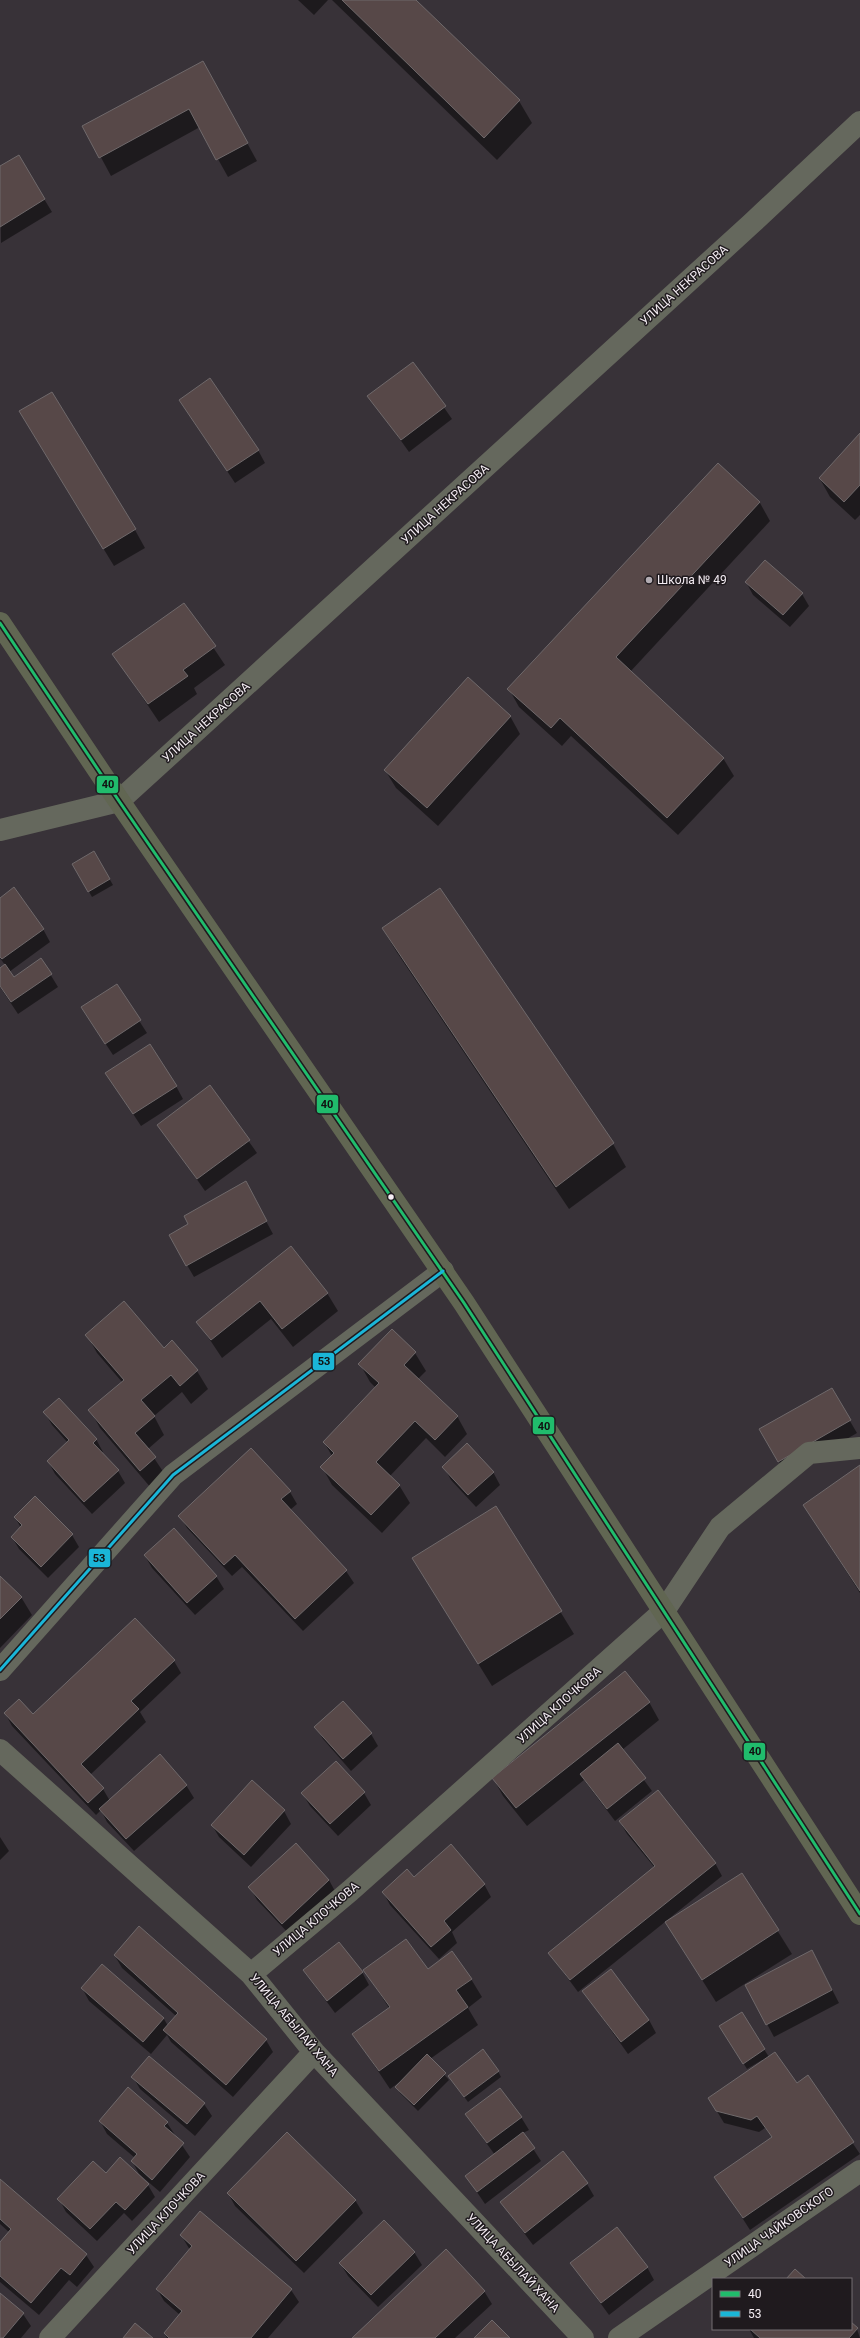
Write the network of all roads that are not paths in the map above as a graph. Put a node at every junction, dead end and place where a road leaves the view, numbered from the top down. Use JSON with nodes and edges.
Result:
{"nodes":[{"id":1,"x":860,"y":122,"type":"edge"},
{"id":2,"x":0,"y":623,"type":"edge"},
{"id":3,"x":119,"y":801,"type":"junction"},
{"id":4,"x":0,"y":830,"type":"edge"},
{"id":5,"x":443,"y":1271,"type":"junction"},
{"id":6,"x":860,"y":1448,"type":"edge"},
{"id":7,"x":664,"y":1611,"type":"junction"},
{"id":8,"x":0,"y":1670,"type":"edge"},
{"id":9,"x":0,"y":1750,"type":"edge"},
{"id":10,"x":860,"y":1914,"type":"edge"},
{"id":11,"x":252,"y":1974,"type":"junction"},
{"id":12,"x":314,"y":2052,"type":"junction"},
{"id":13,"x":860,"y":2171,"type":"edge"},
{"id":14,"x":50,"y":2338,"type":"edge"},
{"id":15,"x":583,"y":2338,"type":"edge"},
{"id":16,"x":619,"y":2338,"type":"edge"}],
"edges":[{"from":1,"to":3,"type":"street","name":"УЛИЦА НЕКРАСОВА"},
{"from":2,"to":3,"type":"main road"},
{"from":3,"to":4,"type":"street","name":"УЛИЦА НЕКРАСОВА"},
{"from":3,"to":5,"type":"main road"},
{"from":5,"to":7,"type":"main road"},
{"from":5,"to":8,"type":"street"},
{"from":6,"to":7,"type":"street","name":"УЛИЦА КЛОЧКОВА"},
{"from":7,"to":10,"type":"main road"},
{"from":7,"to":11,"type":"street","name":"УЛИЦА КЛОЧКОВА"},
{"from":9,"to":11,"type":"street","name":"УЛИЦА АБЫЛАЙ ХАНА"},
{"from":11,"to":12,"type":"street","name":"УЛИЦА АБЫЛАЙ ХАНА"},
{"from":12,"to":14,"type":"street","name":"УЛИЦА КЛОЧКОВА"},
{"from":12,"to":15,"type":"street","name":"УЛИЦА АБЫЛАЙ ХАНА"},
{"from":13,"to":16,"type":"street","name":"УЛИЦА ЧАЙКОВСКОГО"}]}
